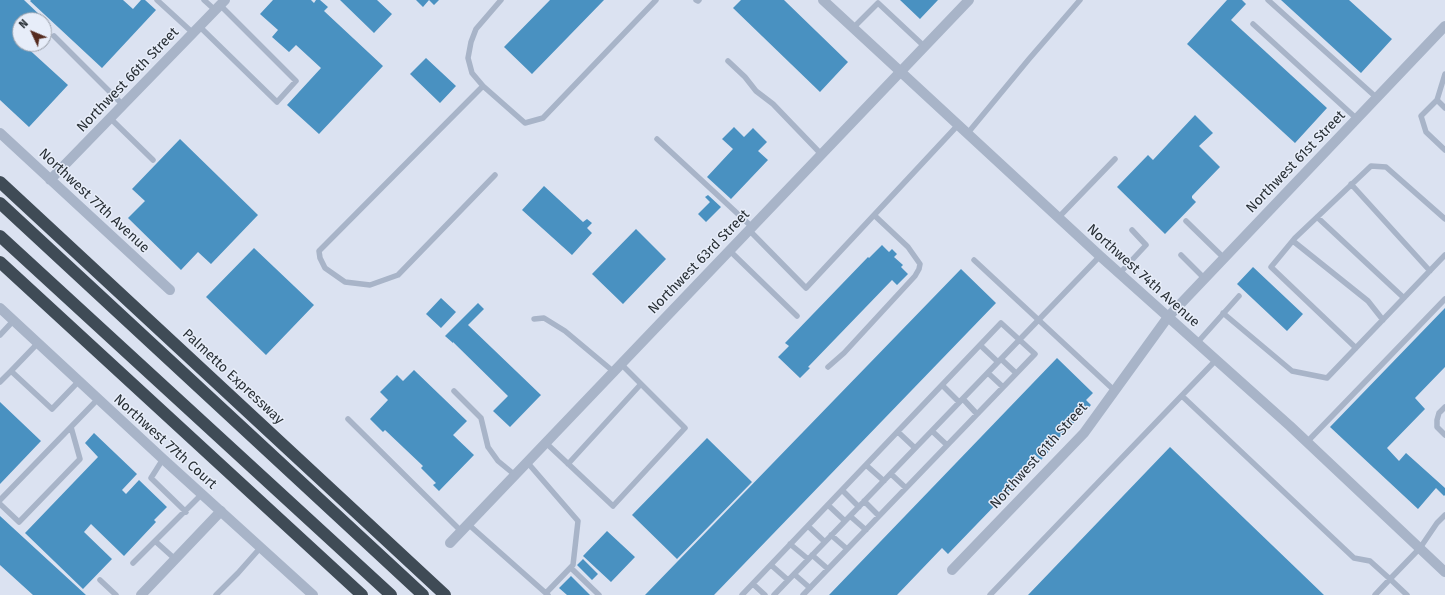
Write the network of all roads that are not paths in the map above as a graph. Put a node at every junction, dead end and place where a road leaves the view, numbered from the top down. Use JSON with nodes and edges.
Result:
{"nodes":[{"id":1,"x":157,"y":0,"type":"edge"},
{"id":2,"x":204,"y":0,"type":"edge"},
{"id":3,"x":501,"y":0,"type":"edge"},
{"id":4,"x":656,"y":0,"type":"edge"},
{"id":5,"x":823,"y":0,"type":"edge"},
{"id":6,"x":970,"y":0,"type":"edge"},
{"id":7,"x":1080,"y":0,"type":"edge"},
{"id":8,"x":1268,"y":0,"type":"edge"},
{"id":9,"x":220,"y":5,"type":"edge"},
{"id":10,"x":1253,"y":24,"type":"dead end"},
{"id":11,"x":1445,"y":26,"type":"edge"},
{"id":12,"x":853,"y":28,"type":"junction"},
{"id":13,"x":196,"y":30,"type":"junction"},
{"id":14,"x":54,"y":36,"type":"dead end"},
{"id":15,"x":925,"y":47,"type":"junction"},
{"id":16,"x":728,"y":61,"type":"dead end"},
{"id":17,"x":901,"y":72,"type":"junction"},
{"id":18,"x":1445,"y":74,"type":"edge"},
{"id":19,"x":482,"y":86,"type":"junction"},
{"id":20,"x":1377,"y":98,"type":"junction"},
{"id":21,"x":1437,"y":100,"type":"junction"},
{"id":22,"x":123,"y":105,"type":"junction"},
{"id":23,"x":1445,"y":108,"type":"edge"},
{"id":24,"x":110,"y":118,"type":"junction"},
{"id":25,"x":1357,"y":119,"type":"junction"},
{"id":26,"x":958,"y":125,"type":"junction"},
{"id":27,"x":0,"y":133,"type":"edge"},
{"id":28,"x":967,"y":134,"type":"junction"},
{"id":29,"x":657,"y":139,"type":"dead end"},
{"id":30,"x":1445,"y":150,"type":"edge"},
{"id":31,"x":822,"y":155,"type":"junction"},
{"id":32,"x":1115,"y":159,"type":"dead end"},
{"id":33,"x":153,"y":160,"type":"dead end"},
{"id":34,"x":495,"y":174,"type":"dead end"},
{"id":35,"x":50,"y":180,"type":"junction"},
{"id":36,"x":0,"y":182,"type":"edge"},
{"id":37,"x":1351,"y":184,"type":"junction"},
{"id":38,"x":0,"y":203,"type":"edge"},
{"id":39,"x":874,"y":215,"type":"junction"},
{"id":40,"x":1317,"y":217,"type":"junction"},
{"id":41,"x":1058,"y":218,"type":"junction"},
{"id":42,"x":1445,"y":219,"type":"edge"},
{"id":43,"x":1186,"y":221,"type":"dead end"},
{"id":44,"x":750,"y":228,"type":"junction"},
{"id":45,"x":1132,"y":230,"type":"dead end"},
{"id":46,"x":0,"y":236,"type":"edge"},
{"id":47,"x":1293,"y":241,"type":"junction"},
{"id":48,"x":730,"y":250,"type":"junction"},
{"id":49,"x":1181,"y":255,"type":"dead end"},
{"id":50,"x":1445,"y":255,"type":"edge"},
{"id":51,"x":1100,"y":256,"type":"junction"},
{"id":52,"x":1224,"y":258,"type":"junction"},
{"id":53,"x":974,"y":260,"type":"dead end"},
{"id":54,"x":0,"y":262,"type":"edge"},
{"id":55,"x":1430,"y":271,"type":"junction"},
{"id":56,"x":1119,"y":274,"type":"junction"},
{"id":57,"x":1205,"y":278,"type":"junction"},
{"id":58,"x":170,"y":290,"type":"dead end"},
{"id":59,"x":1239,"y":296,"type":"dead end"},
{"id":60,"x":1404,"y":298,"type":"junction"},
{"id":61,"x":1445,"y":299,"type":"edge"},
{"id":62,"x":0,"y":308,"type":"edge"},
{"id":63,"x":1223,"y":313,"type":"junction"},
{"id":64,"x":798,"y":316,"type":"dead end"},
{"id":65,"x":1168,"y":317,"type":"junction"},
{"id":66,"x":534,"y":319,"type":"dead end"},
{"id":67,"x":14,"y":320,"type":"junction"},
{"id":68,"x":1383,"y":320,"type":"junction"},
{"id":69,"x":1038,"y":321,"type":"junction"},
{"id":70,"x":0,"y":335,"type":"edge"},
{"id":71,"x":1020,"y":340,"type":"junction"},
{"id":72,"x":38,"y":343,"type":"junction"},
{"id":73,"x":1197,"y":343,"type":"junction"},
{"id":74,"x":980,"y":345,"type":"junction"},
{"id":75,"x":1356,"y":348,"type":"junction"},
{"id":76,"x":1000,"y":360,"type":"junction"},
{"id":77,"x":1216,"y":360,"type":"junction"},
{"id":78,"x":621,"y":364,"type":"junction"},
{"id":79,"x":828,"y":367,"type":"dead end"},
{"id":80,"x":11,"y":371,"type":"junction"},
{"id":81,"x":614,"y":372,"type":"junction"},
{"id":82,"x":988,"y":373,"type":"junction"},
{"id":83,"x":1016,"y":373,"type":"junction"},
{"id":84,"x":79,"y":381,"type":"junction"},
{"id":85,"x":0,"y":382,"type":"edge"},
{"id":86,"x":641,"y":384,"type":"junction"},
{"id":87,"x":942,"y":385,"type":"junction"},
{"id":88,"x":1003,"y":387,"type":"junction"},
{"id":89,"x":454,"y":391,"type":"dead end"},
{"id":90,"x":1115,"y":391,"type":"junction"},
{"id":91,"x":1182,"y":396,"type":"junction"},
{"id":92,"x":98,"y":399,"type":"junction"},
{"id":93,"x":961,"y":401,"type":"junction"},
{"id":94,"x":1445,"y":407,"type":"edge"},
{"id":95,"x":977,"y":414,"type":"junction"},
{"id":96,"x":348,"y":419,"type":"dead end"},
{"id":97,"x":71,"y":427,"type":"junction"},
{"id":98,"x":932,"y":431,"type":"junction"},
{"id":99,"x":898,"y":432,"type":"junction"},
{"id":100,"x":1445,"y":435,"type":"edge"},
{"id":101,"x":1307,"y":442,"type":"junction"},
{"id":102,"x":546,"y":443,"type":"junction"},
{"id":103,"x":947,"y":445,"type":"junction"},
{"id":104,"x":915,"y":448,"type":"junction"},
{"id":105,"x":163,"y":459,"type":"junction"},
{"id":106,"x":527,"y":462,"type":"junction"},
{"id":107,"x":568,"y":464,"type":"junction"},
{"id":108,"x":866,"y":464,"type":"junction"},
{"id":109,"x":891,"y":474,"type":"junction"},
{"id":110,"x":515,"y":475,"type":"junction"},
{"id":111,"x":884,"y":481,"type":"junction"},
{"id":112,"x":906,"y":488,"type":"junction"},
{"id":113,"x":842,"y":490,"type":"junction"},
{"id":114,"x":202,"y":494,"type":"junction"},
{"id":115,"x":0,"y":500,"type":"edge"},
{"id":116,"x":864,"y":501,"type":"junction"},
{"id":117,"x":0,"y":504,"type":"edge"},
{"id":118,"x":828,"y":505,"type":"junction"},
{"id":119,"x":859,"y":507,"type":"junction"},
{"id":120,"x":221,"y":511,"type":"junction"},
{"id":121,"x":186,"y":512,"type":"junction"},
{"id":122,"x":1445,"y":515,"type":"edge"},
{"id":123,"x":850,"y":516,"type":"junction"},
{"id":124,"x":879,"y":516,"type":"junction"},
{"id":125,"x":845,"y":521,"type":"junction"},
{"id":126,"x":808,"y":526,"type":"junction"},
{"id":127,"x":465,"y":527,"type":"junction"},
{"id":128,"x":866,"y":530,"type":"junction"},
{"id":129,"x":831,"y":535,"type":"junction"},
{"id":130,"x":155,"y":541,"type":"junction"},
{"id":131,"x":825,"y":542,"type":"junction"},
{"id":132,"x":450,"y":543,"type":"dead end"},
{"id":133,"x":790,"y":544,"type":"junction"},
{"id":134,"x":261,"y":547,"type":"junction"},
{"id":135,"x":1420,"y":548,"type":"junction"},
{"id":136,"x":847,"y":549,"type":"junction"},
{"id":137,"x":810,"y":557,"type":"junction"},
{"id":138,"x":175,"y":560,"type":"junction"},
{"id":139,"x":133,"y":564,"type":"dead end"},
{"id":140,"x":771,"y":565,"type":"junction"},
{"id":141,"x":571,"y":568,"type":"junction"},
{"id":142,"x":828,"y":569,"type":"junction"},
{"id":143,"x":952,"y":570,"type":"dead end"},
{"id":144,"x":1445,"y":572,"type":"edge"},
{"id":145,"x":794,"y":574,"type":"junction"},
{"id":146,"x":1390,"y":579,"type":"junction"},
{"id":147,"x":100,"y":580,"type":"dead end"},
{"id":148,"x":788,"y":580,"type":"junction"},
{"id":149,"x":752,"y":584,"type":"junction"},
{"id":150,"x":810,"y":588,"type":"junction"},
{"id":151,"x":547,"y":594,"type":"edge"},
{"id":152,"x":116,"y":595,"type":"edge"},
{"id":153,"x":141,"y":595,"type":"edge"},
{"id":154,"x":216,"y":595,"type":"edge"},
{"id":155,"x":313,"y":595,"type":"edge"},
{"id":156,"x":362,"y":595,"type":"edge"},
{"id":157,"x":391,"y":595,"type":"edge"},
{"id":158,"x":423,"y":595,"type":"edge"},
{"id":159,"x":445,"y":595,"type":"edge"},
{"id":160,"x":599,"y":595,"type":"edge"},
{"id":161,"x":742,"y":595,"type":"edge"},
{"id":162,"x":765,"y":595,"type":"edge"},
{"id":163,"x":774,"y":595,"type":"edge"},
{"id":164,"x":803,"y":595,"type":"edge"},
{"id":165,"x":990,"y":595,"type":"edge"},
{"id":166,"x":1375,"y":595,"type":"edge"},
{"id":167,"x":1407,"y":595,"type":"edge"}],
"edges":[{"from":1,"to":13,"type":"lane"},
{"from":2,"to":9,"type":"lane"},
{"from":3,"to":19,"type":"lane"},
{"from":4,"to":19,"type":"lane"},
{"from":5,"to":12,"type":"street","name":"Northwest 74th Avenue"},
{"from":6,"to":15,"type":"street","name":"Northwest 63rd Street"},
{"from":7,"to":28,"type":"lane"},
{"from":8,"to":20,"type":"lane"},
{"from":9,"to":13,"type":"street","name":"Northwest 66th Street"},
{"from":9,"to":13,"type":"lane"},
{"from":10,"to":25,"type":"lane"},
{"from":11,"to":20,"type":"street","name":"Northwest 61st Street"},
{"from":12,"to":15,"type":"lane"},
{"from":12,"to":17,"type":"street","name":"Northwest 74th Avenue"},
{"from":13,"to":22,"type":"street","name":"Northwest 66th Street"},
{"from":14,"to":22,"type":"lane"},
{"from":15,"to":17,"type":"street","name":"Northwest 63rd Street"},
{"from":16,"to":31,"type":"lane"},
{"from":17,"to":26,"type":"street","name":"Northwest 74th Avenue"},
{"from":17,"to":31,"type":"street","name":"Northwest 63rd Street"},
{"from":18,"to":21,"type":"lane"},
{"from":19,"to":34,"type":"lane"},
{"from":20,"to":25,"type":"street","name":"Northwest 61st Street"},
{"from":21,"to":23,"type":"lane"},
{"from":21,"to":30,"type":"lane"},
{"from":22,"to":24,"type":"street","name":"Northwest 66th Street"},
{"from":24,"to":33,"type":"lane"},
{"from":24,"to":35,"type":"street","name":"Northwest 66th Street"},
{"from":25,"to":52,"type":"street","name":"Northwest 61st Street"},
{"from":26,"to":28,"type":"street","name":"Northwest 74th Avenue"},
{"from":26,"to":39,"type":"lane"},
{"from":27,"to":35,"type":"street","name":"Northwest 77th Avenue"},
{"from":28,"to":41,"type":"street","name":"Northwest 74th Avenue"},
{"from":29,"to":44,"type":"lane"},
{"from":31,"to":44,"type":"street","name":"Northwest 63rd Street"},
{"from":32,"to":41,"type":"lane"},
{"from":35,"to":58,"type":"street","name":"Northwest 77th Avenue"},
{"from":36,"to":159,"type":"highway","name":"Palmetto Expressway"},
{"from":37,"to":40,"type":"lane"},
{"from":37,"to":42,"type":"lane"},
{"from":37,"to":55,"type":"lane"},
{"from":38,"to":158,"type":"highway"},
{"from":39,"to":44,"type":"lane"},
{"from":39,"to":79,"type":"lane"},
{"from":40,"to":47,"type":"lane"},
{"from":40,"to":60,"type":"lane"},
{"from":41,"to":51,"type":"street","name":"Northwest 74th Avenue"},
{"from":43,"to":52,"type":"lane"},
{"from":44,"to":48,"type":"street","name":"Northwest 63rd Street"},
{"from":45,"to":56,"type":"lane"},
{"from":46,"to":157,"type":"highway"},
{"from":47,"to":68,"type":"lane"},
{"from":47,"to":75,"type":"lane"},
{"from":48,"to":64,"type":"lane"},
{"from":48,"to":78,"type":"street","name":"Northwest 63rd Street"},
{"from":49,"to":57,"type":"lane"},
{"from":50,"to":55,"type":"lane"},
{"from":51,"to":56,"type":"street","name":"Northwest 74th Avenue"},
{"from":51,"to":69,"type":"lane"},
{"from":52,"to":57,"type":"street","name":"Northwest 61st Street"},
{"from":53,"to":69,"type":"lane"},
{"from":54,"to":156,"type":"highway"},
{"from":55,"to":60,"type":"lane"},
{"from":56,"to":65,"type":"street","name":"Northwest 74th Avenue"},
{"from":57,"to":65,"type":"street","name":"Northwest 61st Street"},
{"from":59,"to":63,"type":"lane"},
{"from":60,"to":68,"type":"lane"},
{"from":61,"to":101,"type":"lane"},
{"from":62,"to":67,"type":"street","name":"Northwest 77th Court"},
{"from":63,"to":73,"type":"lane"},
{"from":63,"to":75,"type":"lane"},
{"from":65,"to":73,"type":"street","name":"Northwest 74th Avenue"},
{"from":65,"to":90,"type":"street","name":"Northwest 61th Street"},
{"from":66,"to":81,"type":"lane"},
{"from":67,"to":70,"type":"lane"},
{"from":67,"to":72,"type":"street","name":"Northwest 77th Court"},
{"from":68,"to":75,"type":"lane"},
{"from":69,"to":71,"type":"lane"},
{"from":69,"to":90,"type":"lane"},
{"from":71,"to":74,"type":"lane"},
{"from":71,"to":76,"type":"lane"},
{"from":71,"to":83,"type":"lane"},
{"from":72,"to":80,"type":"lane"},
{"from":72,"to":84,"type":"street","name":"Northwest 77th Court"},
{"from":73,"to":77,"type":"street","name":"Northwest 74th Avenue"},
{"from":74,"to":76,"type":"lane"},
{"from":74,"to":87,"type":"lane"},
{"from":76,"to":82,"type":"lane"},
{"from":76,"to":83,"type":"lane"},
{"from":77,"to":91,"type":"lane"},
{"from":77,"to":101,"type":"street","name":"Northwest 74th Avenue"},
{"from":78,"to":81,"type":"street","name":"Northwest 63rd Street"},
{"from":78,"to":86,"type":"lane"},
{"from":80,"to":84,"type":"lane"},
{"from":80,"to":85,"type":"lane"},
{"from":81,"to":102,"type":"street","name":"Northwest 63rd Street"},
{"from":82,"to":88,"type":"lane"},
{"from":82,"to":93,"type":"lane"},
{"from":83,"to":88,"type":"lane"},
{"from":84,"to":92,"type":"street","name":"Northwest 77th Court"},
{"from":86,"to":107,"type":"lane"},
{"from":86,"to":107,"type":"lane"},
{"from":87,"to":93,"type":"lane"},
{"from":87,"to":99,"type":"lane"},
{"from":88,"to":95,"type":"lane"},
{"from":89,"to":110,"type":"lane"},
{"from":90,"to":143,"type":"street","name":"Northwest 61th Street"},
{"from":91,"to":146,"type":"lane"},
{"from":91,"to":165,"type":"lane"},
{"from":92,"to":97,"type":"lane"},
{"from":92,"to":105,"type":"street","name":"Northwest 77th Court"},
{"from":93,"to":95,"type":"lane"},
{"from":93,"to":98,"type":"lane"},
{"from":94,"to":100,"type":"lane"},
{"from":95,"to":103,"type":"lane"},
{"from":96,"to":127,"type":"lane"},
{"from":97,"to":115,"type":"lane"},
{"from":97,"to":117,"type":"lane"},
{"from":98,"to":103,"type":"lane"},
{"from":98,"to":104,"type":"lane"},
{"from":99,"to":104,"type":"lane"},
{"from":99,"to":108,"type":"lane"},
{"from":101,"to":135,"type":"street","name":"Northwest 74th Avenue"},
{"from":102,"to":106,"type":"street","name":"Northwest 63rd Street"},
{"from":102,"to":107,"type":"lane"},
{"from":103,"to":112,"type":"lane"},
{"from":104,"to":109,"type":"lane"},
{"from":105,"to":114,"type":"street","name":"Northwest 77th Court"},
{"from":105,"to":121,"type":"lane"},
{"from":106,"to":110,"type":"street","name":"Northwest 63rd Street"},
{"from":106,"to":141,"type":"lane"},
{"from":108,"to":111,"type":"lane"},
{"from":108,"to":113,"type":"lane"},
{"from":109,"to":111,"type":"lane"},
{"from":109,"to":112,"type":"lane"},
{"from":110,"to":127,"type":"street","name":"Northwest 63rd Street"},
{"from":111,"to":116,"type":"lane"},
{"from":112,"to":124,"type":"lane"},
{"from":113,"to":118,"type":"lane"},
{"from":113,"to":119,"type":"lane"},
{"from":114,"to":120,"type":"street","name":"Northwest 77th Court"},
{"from":114,"to":121,"type":"lane"},
{"from":116,"to":119,"type":"lane"},
{"from":116,"to":124,"type":"lane"},
{"from":118,"to":125,"type":"lane"},
{"from":118,"to":126,"type":"lane"},
{"from":119,"to":123,"type":"lane"},
{"from":120,"to":134,"type":"street","name":"Northwest 77th Court"},
{"from":120,"to":138,"type":"street"},
{"from":121,"to":130,"type":"lane"},
{"from":122,"to":135,"type":"lane"},
{"from":123,"to":125,"type":"lane"},
{"from":123,"to":128,"type":"lane"},
{"from":124,"to":128,"type":"lane"},
{"from":125,"to":129,"type":"lane"},
{"from":126,"to":131,"type":"lane"},
{"from":126,"to":133,"type":"lane"},
{"from":127,"to":132,"type":"street","name":"Northwest 63rd Street"},
{"from":127,"to":151,"type":"lane"},
{"from":128,"to":136,"type":"lane"},
{"from":129,"to":131,"type":"lane"},
{"from":129,"to":136,"type":"lane"},
{"from":130,"to":138,"type":"lane"},
{"from":130,"to":139,"type":"lane"},
{"from":131,"to":137,"type":"lane"},
{"from":133,"to":137,"type":"lane"},
{"from":133,"to":140,"type":"lane"},
{"from":134,"to":154,"type":"lane"},
{"from":134,"to":155,"type":"street","name":"Northwest 77th Court"},
{"from":135,"to":144,"type":"street","name":"Northwest 74th Avenue"},
{"from":135,"to":146,"type":"lane"},
{"from":136,"to":142,"type":"lane"},
{"from":137,"to":142,"type":"lane"},
{"from":137,"to":145,"type":"lane"},
{"from":138,"to":153,"type":"street"},
{"from":140,"to":148,"type":"lane"},
{"from":140,"to":149,"type":"lane"},
{"from":141,"to":151,"type":"lane"},
{"from":141,"to":160,"type":"lane"},
{"from":142,"to":150,"type":"lane"},
{"from":145,"to":148,"type":"lane"},
{"from":145,"to":150,"type":"lane"},
{"from":146,"to":166,"type":"lane"},
{"from":146,"to":167,"type":"lane"},
{"from":147,"to":152,"type":"lane"},
{"from":148,"to":163,"type":"lane"},
{"from":149,"to":161,"type":"lane"},
{"from":149,"to":162,"type":"lane"},
{"from":150,"to":164,"type":"lane"}]}
